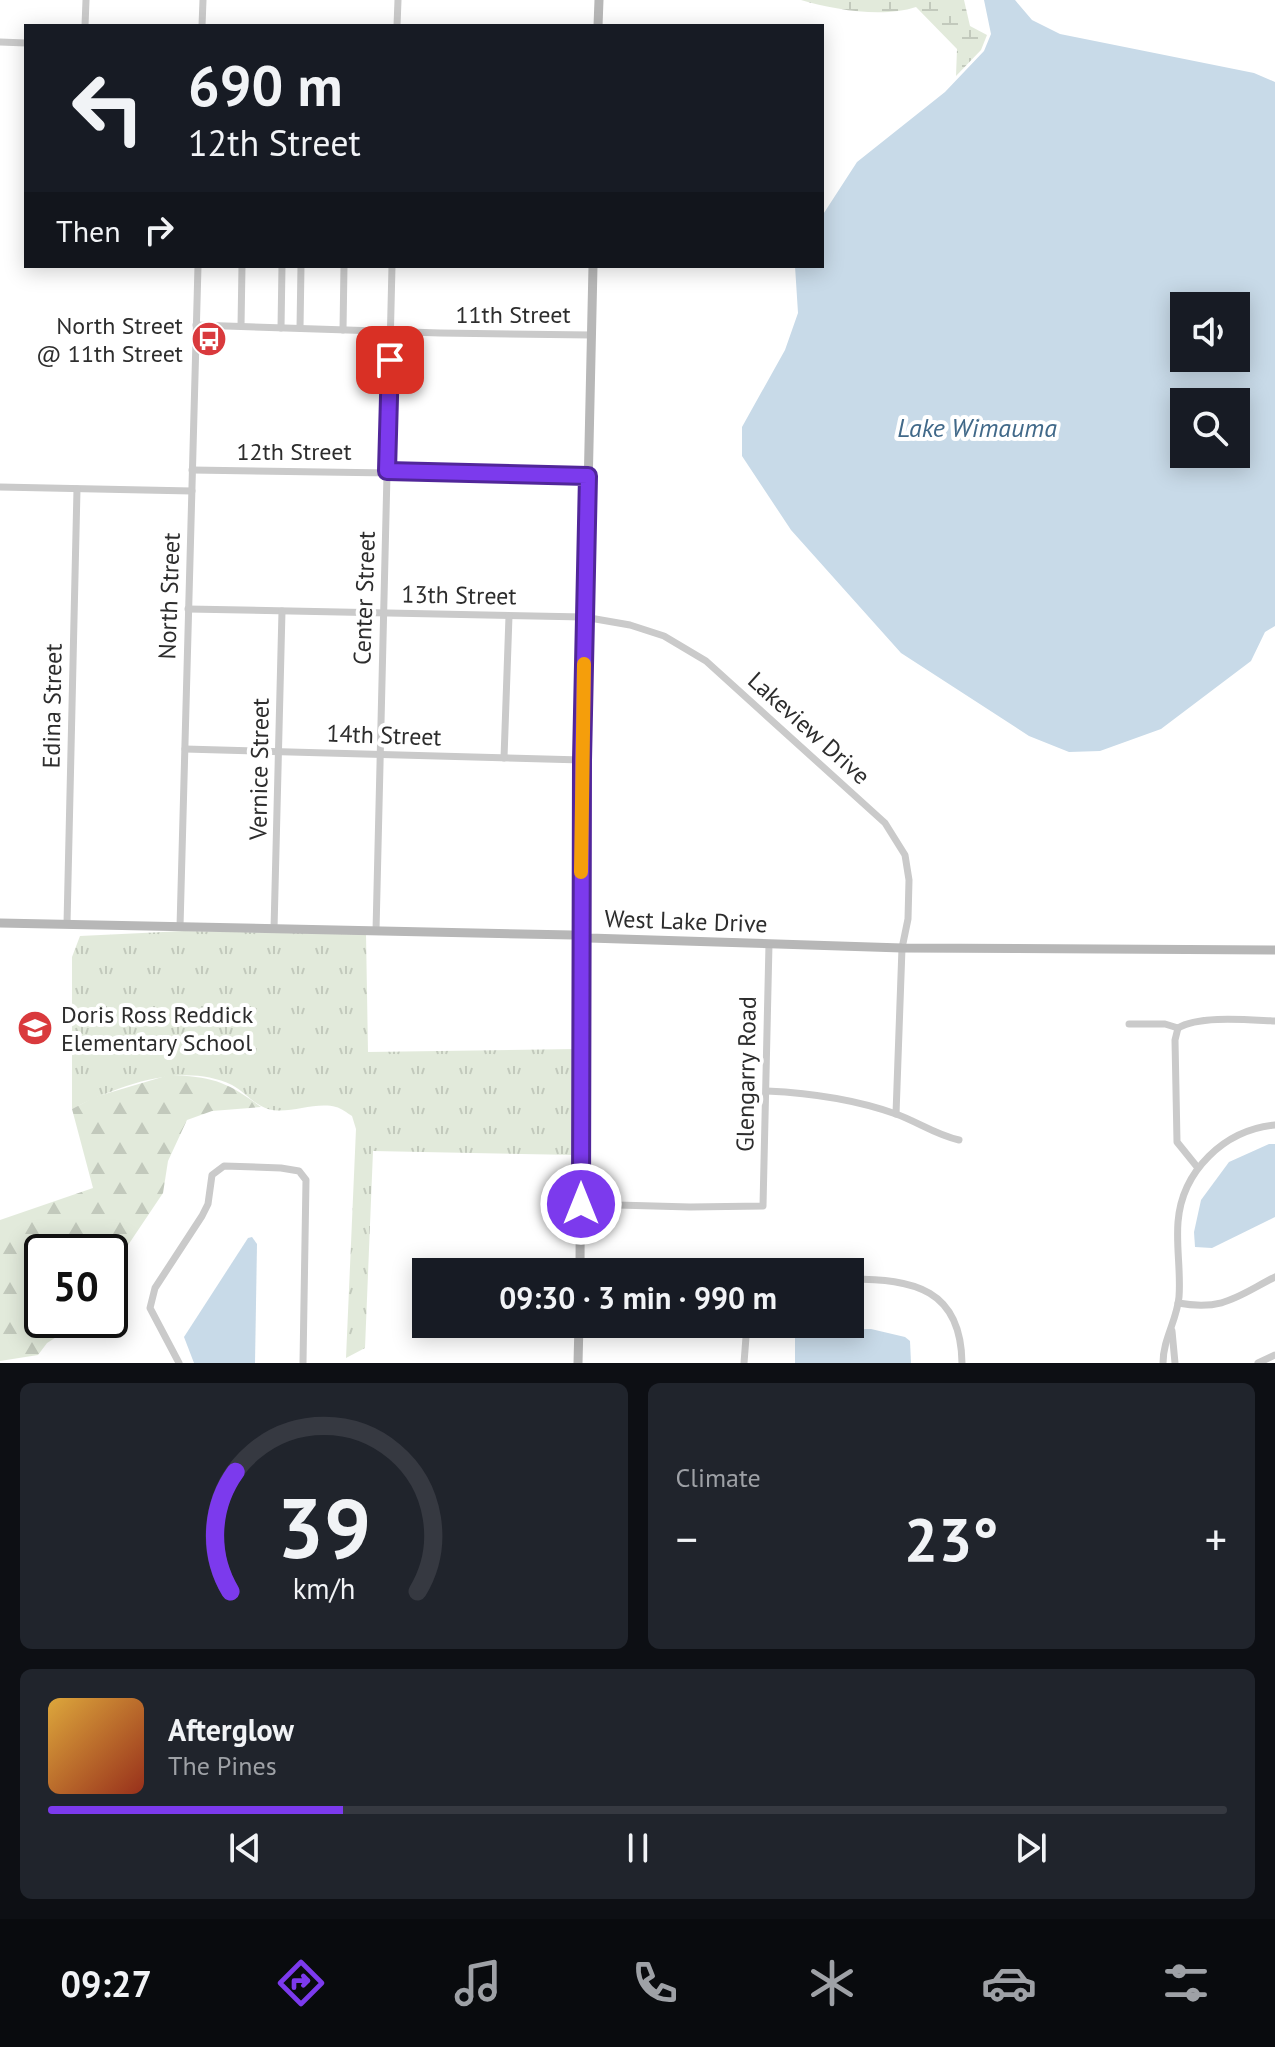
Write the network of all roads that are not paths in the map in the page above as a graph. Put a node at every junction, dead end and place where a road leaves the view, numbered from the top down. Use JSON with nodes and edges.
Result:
{"nodes":[{"id":1,"x":86,"y":0,"type":"edge"},
{"id":2,"x":203,"y":0,"type":"edge"},
{"id":3,"x":398,"y":0,"type":"edge"},
{"id":4,"x":599,"y":0,"type":"edge"},
{"id":5,"x":85,"y":24,"type":"edge"},
{"id":6,"x":202,"y":24,"type":"edge"},
{"id":7,"x":397,"y":24,"type":"edge"},
{"id":8,"x":598,"y":24,"type":"edge"},
{"id":9,"x":0,"y":42,"type":"edge"},
{"id":10,"x":24,"y":43,"type":"edge"},
{"id":11,"x":198,"y":268,"type":"edge"},
{"id":12,"x":242,"y":268,"type":"edge"},
{"id":13,"x":282,"y":268,"type":"edge"},
{"id":14,"x":301,"y":268,"type":"edge"},
{"id":15,"x":344,"y":268,"type":"edge"},
{"id":16,"x":392,"y":268,"type":"edge"},
{"id":17,"x":593,"y":268,"type":"edge"},
{"id":18,"x":196,"y":325,"type":"junction"},
{"id":19,"x":241,"y":326,"type":"junction"},
{"id":20,"x":281,"y":328,"type":"junction"},
{"id":21,"x":300,"y":328,"type":"junction"},
{"id":22,"x":343,"y":330,"type":"junction"},
{"id":23,"x":391,"y":332,"type":"junction"},
{"id":24,"x":591,"y":335,"type":"junction"},
{"id":25,"x":192,"y":470,"type":"junction"},
{"id":26,"x":387,"y":471,"type":"junction"},
{"id":27,"x":588,"y":476,"type":"junction"},
{"id":28,"x":0,"y":487,"type":"edge"},
{"id":29,"x":77,"y":489,"type":"junction"},
{"id":30,"x":192,"y":491,"type":"junction"},
{"id":31,"x":188,"y":609,"type":"junction"},
{"id":32,"x":282,"y":611,"type":"junction"},
{"id":33,"x":383,"y":614,"type":"junction"},
{"id":34,"x":509,"y":616,"type":"junction"},
{"id":35,"x":584,"y":617,"type":"junction"},
{"id":36,"x":185,"y":749,"type":"junction"},
{"id":37,"x":279,"y":752,"type":"junction"},
{"id":38,"x":379,"y":755,"type":"junction"},
{"id":39,"x":504,"y":758,"type":"junction"},
{"id":40,"x":582,"y":760,"type":"junction"},
{"id":41,"x":0,"y":923,"type":"edge"},
{"id":42,"x":67,"y":924,"type":"junction"},
{"id":43,"x":180,"y":927,"type":"junction"},
{"id":44,"x":274,"y":929,"type":"junction"},
{"id":45,"x":376,"y":931,"type":"junction"},
{"id":46,"x":581,"y":936,"type":"junction"},
{"id":47,"x":769,"y":944,"type":"junction"},
{"id":48,"x":902,"y":948,"type":"junction"},
{"id":49,"x":1275,"y":950,"type":"edge"},
{"id":50,"x":1275,"y":1021,"type":"edge"},
{"id":51,"x":1129,"y":1024,"type":"dead end"},
{"id":52,"x":1178,"y":1028,"type":"junction"},
{"id":53,"x":767,"y":1091,"type":"junction"},
{"id":54,"x":896,"y":1114,"type":"junction"},
{"id":55,"x":1275,"y":1125,"type":"edge"},
{"id":56,"x":959,"y":1140,"type":"dead end"},
{"id":57,"x":1198,"y":1168,"type":"junction"},
{"id":58,"x":581,"y":1204,"type":"junction"},
{"id":59,"x":580,"y":1258,"type":"edge"},
{"id":60,"x":1275,"y":1277,"type":"edge"},
{"id":61,"x":864,"y":1279,"type":"edge"},
{"id":62,"x":1178,"y":1303,"type":"junction"},
{"id":63,"x":1173,"y":1321,"type":"junction"},
{"id":64,"x":579,"y":1338,"type":"edge"},
{"id":65,"x":746,"y":1338,"type":"edge"},
{"id":66,"x":1275,"y":1355,"type":"edge"},
{"id":67,"x":179,"y":1363,"type":"edge"},
{"id":68,"x":303,"y":1363,"type":"edge"},
{"id":69,"x":578,"y":1363,"type":"edge"},
{"id":70,"x":744,"y":1363,"type":"edge"},
{"id":71,"x":962,"y":1363,"type":"edge"},
{"id":72,"x":1163,"y":1363,"type":"edge"},
{"id":73,"x":1175,"y":1363,"type":"edge"},
{"id":74,"x":1258,"y":1363,"type":"edge"}],
"edges":[{"from":1,"to":5,"type":"street"},
{"from":2,"to":6,"type":"street"},
{"from":3,"to":7,"type":"street"},
{"from":4,"to":8,"type":"street"},
{"from":9,"to":10,"type":"street"},
{"from":11,"to":18,"type":"street","name":"North Street"},
{"from":12,"to":19,"type":"street"},
{"from":13,"to":20,"type":"street"},
{"from":14,"to":21,"type":"street"},
{"from":15,"to":22,"type":"street"},
{"from":16,"to":23,"type":"street","name":"Center Street"},
{"from":17,"to":24,"type":"street"},
{"from":18,"to":19,"type":"street","name":"11th Street"},
{"from":18,"to":25,"type":"street","name":"North Street"},
{"from":19,"to":20,"type":"street","name":"11th Street"},
{"from":20,"to":21,"type":"street","name":"11th Street"},
{"from":21,"to":22,"type":"street","name":"11th Street"},
{"from":22,"to":23,"type":"street","name":"11th Street"},
{"from":23,"to":24,"type":"street","name":"11th Street"},
{"from":23,"to":26,"type":"street","name":"Center Street"},
{"from":24,"to":27,"type":"street"},
{"from":25,"to":26,"type":"street","name":"12th Street"},
{"from":25,"to":30,"type":"street","name":"North Street"},
{"from":26,"to":27,"type":"street","name":"12th Street"},
{"from":26,"to":33,"type":"street","name":"Center Street"},
{"from":27,"to":35,"type":"street"},
{"from":28,"to":29,"type":"street"},
{"from":29,"to":30,"type":"street"},
{"from":29,"to":42,"type":"street","name":"Edina Street"},
{"from":30,"to":31,"type":"street","name":"North Street"},
{"from":31,"to":32,"type":"street","name":"13th Street"},
{"from":31,"to":36,"type":"street","name":"North Street"},
{"from":32,"to":33,"type":"street","name":"13th Street"},
{"from":32,"to":37,"type":"street","name":"Vernice Street"},
{"from":33,"to":34,"type":"street","name":"13th Street"},
{"from":33,"to":38,"type":"street","name":"Center Street"},
{"from":34,"to":35,"type":"street","name":"13th Street"},
{"from":34,"to":39,"type":"street"},
{"from":35,"to":40,"type":"street"},
{"from":35,"to":48,"type":"street","name":"Lakeview Drive"},
{"from":36,"to":37,"type":"street","name":"14th Street"},
{"from":36,"to":43,"type":"street","name":"North Street"},
{"from":37,"to":38,"type":"street","name":"14th Street"},
{"from":37,"to":44,"type":"street","name":"Vernice Street"},
{"from":38,"to":39,"type":"street","name":"14th Street"},
{"from":38,"to":45,"type":"street","name":"Center Street"},
{"from":39,"to":40,"type":"street","name":"14th Street"},
{"from":40,"to":46,"type":"street"},
{"from":41,"to":42,"type":"street","name":"West Lake Drive"},
{"from":42,"to":43,"type":"street","name":"West Lake Drive"},
{"from":43,"to":44,"type":"street","name":"West Lake Drive"},
{"from":44,"to":45,"type":"street","name":"West Lake Drive"},
{"from":45,"to":46,"type":"street","name":"West Lake Drive"},
{"from":46,"to":47,"type":"street","name":"West Lake Drive"},
{"from":46,"to":58,"type":"street"},
{"from":47,"to":48,"type":"street","name":"West Lake Drive"},
{"from":47,"to":53,"type":"street","name":"Glengarry Road"},
{"from":48,"to":49,"type":"street","name":"West Lake Drive"},
{"from":48,"to":54,"type":"street","name":"Lakeview Drive"},
{"from":50,"to":52,"type":"street"},
{"from":51,"to":52,"type":"street"},
{"from":52,"to":57,"type":"street"},
{"from":53,"to":54,"type":"street"},
{"from":53,"to":58,"type":"street","name":"Glengarry Road"},
{"from":54,"to":56,"type":"street"},
{"from":55,"to":57,"type":"street"},
{"from":57,"to":62,"type":"street"},
{"from":58,"to":59,"type":"street"},
{"from":60,"to":62,"type":"street"},
{"from":61,"to":71,"type":"street"},
{"from":62,"to":63,"type":"street"},
{"from":63,"to":72,"type":"street"},
{"from":63,"to":73,"type":"street"},
{"from":64,"to":69,"type":"street"},
{"from":65,"to":70,"type":"street"},
{"from":66,"to":74,"type":"street"},
{"from":67,"to":68,"type":"street"}]}
